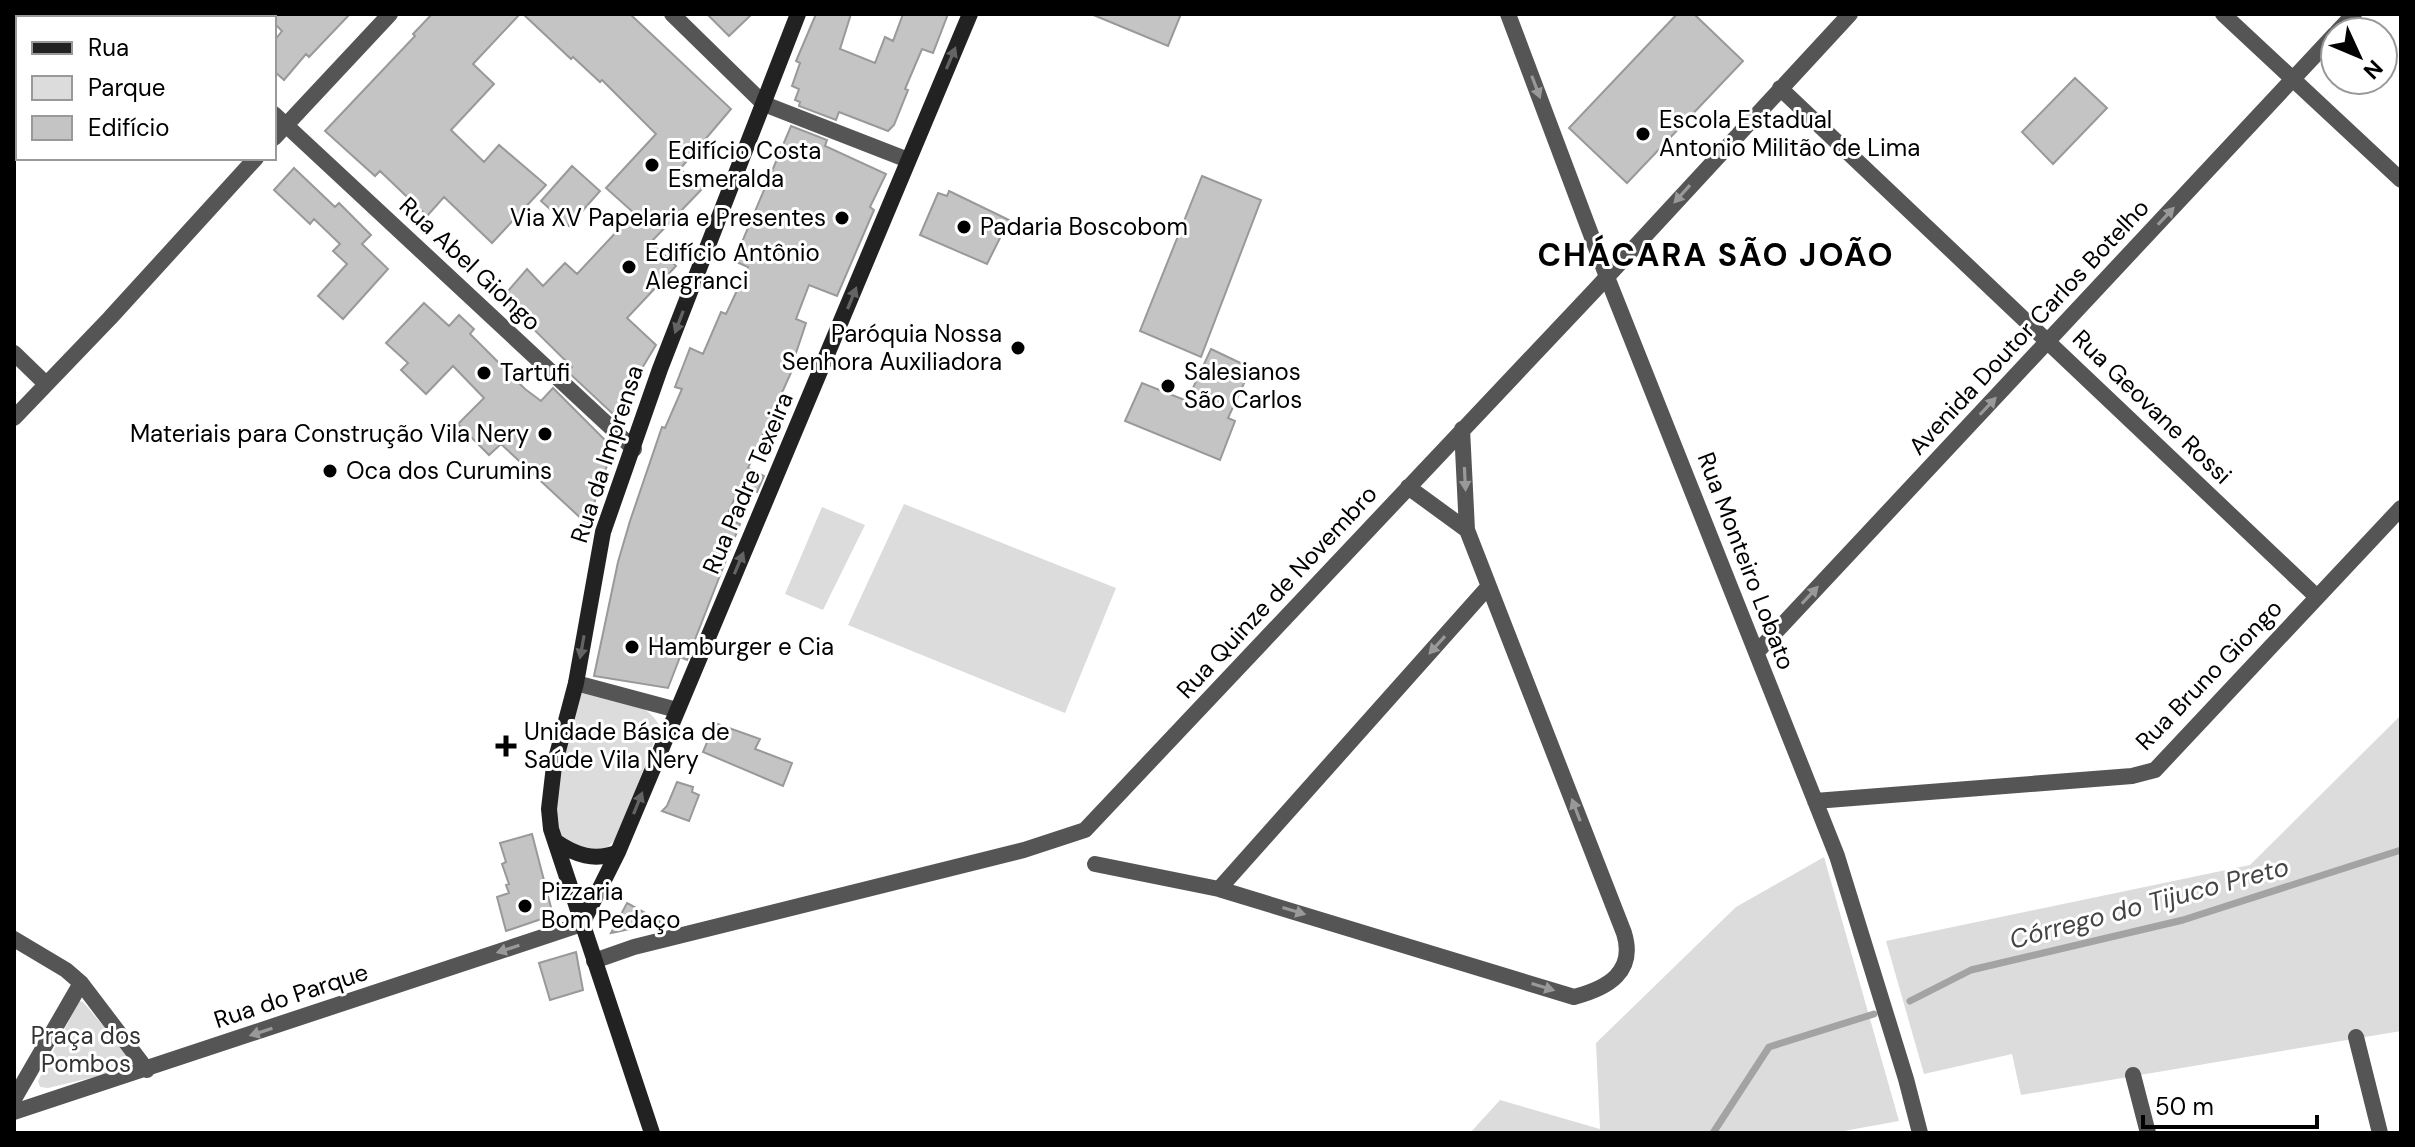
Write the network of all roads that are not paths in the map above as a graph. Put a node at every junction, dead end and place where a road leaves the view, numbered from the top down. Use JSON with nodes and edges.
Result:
{"nodes":[{"id":1,"x":390,"y":14,"type":"edge"},
{"id":2,"x":672,"y":14,"type":"edge"},
{"id":3,"x":798,"y":14,"type":"edge"},
{"id":4,"x":970,"y":14,"type":"edge"},
{"id":5,"x":1508,"y":14,"type":"edge"},
{"id":6,"x":1850,"y":14,"type":"edge"},
{"id":7,"x":2223,"y":14,"type":"edge"},
{"id":8,"x":2319,"y":52,"type":"edge"},
{"id":9,"x":2294,"y":79,"type":"junction"},
{"id":10,"x":1780,"y":88,"type":"junction"},
{"id":11,"x":764,"y":104,"type":"junction"},
{"id":12,"x":280,"y":119,"type":"edge"},
{"id":13,"x":254,"y":160,"type":"edge"},
{"id":14,"x":908,"y":160,"type":"junction"},
{"id":15,"x":2401,"y":180,"type":"edge"},
{"id":16,"x":1607,"y":277,"type":"junction"},
{"id":17,"x":2048,"y":342,"type":"junction"},
{"id":18,"x":14,"y":353,"type":"edge"},
{"id":19,"x":46,"y":384,"type":"junction"},
{"id":20,"x":14,"y":418,"type":"edge"},
{"id":21,"x":1462,"y":429,"type":"junction"},
{"id":22,"x":634,"y":449,"type":"junction"},
{"id":23,"x":1408,"y":487,"type":"junction"},
{"id":24,"x":2401,"y":508,"type":"edge"},
{"id":25,"x":1467,"y":530,"type":"junction"},
{"id":26,"x":1489,"y":586,"type":"junction"},
{"id":27,"x":2317,"y":597,"type":"junction"},
{"id":28,"x":1757,"y":652,"type":"junction"},
{"id":29,"x":576,"y":683,"type":"junction"},
{"id":30,"x":677,"y":710,"type":"junction"},
{"id":31,"x":1815,"y":801,"type":"junction"},
{"id":32,"x":555,"y":841,"type":"junction"},
{"id":33,"x":618,"y":852,"type":"junction"},
{"id":34,"x":1095,"y":864,"type":"dead end"},
{"id":35,"x":1219,"y":889,"type":"junction"},
{"id":36,"x":582,"y":924,"type":"junction"},
{"id":37,"x":14,"y":939,"type":"edge"},
{"id":38,"x":594,"y":961,"type":"junction"},
{"id":39,"x":81,"y":983,"type":"junction"},
{"id":40,"x":2356,"y":1037,"type":"dead end"},
{"id":41,"x":147,"y":1070,"type":"junction"},
{"id":42,"x":2133,"y":1075,"type":"dead end"},
{"id":43,"x":14,"y":1099,"type":"edge"},
{"id":44,"x":14,"y":1112,"type":"edge"},
{"id":45,"x":649,"y":1132,"type":"edge"},
{"id":46,"x":1920,"y":1133,"type":"edge"},
{"id":47,"x":2148,"y":1133,"type":"edge"},
{"id":48,"x":2380,"y":1133,"type":"edge"}],
"edges":[{"from":1,"to":12,"type":"street"},
{"from":2,"to":11,"type":"street"},
{"from":3,"to":11,"type":"main road","name":"Rua da Imprensa"},
{"from":14,"to":4,"type":"main road","name":"Rua Padre Texeira","one_way":true},
{"from":5,"to":16,"type":"street","name":"Rua Monteiro Lobato","one_way":true},
{"from":6,"to":10,"type":"street","name":"Rua Quinze de Novembro"},
{"from":7,"to":9,"type":"street"},
{"from":8,"to":9,"type":"street","name":"Avenida Doutor Carlos Botelho"},
{"from":9,"to":15,"type":"street"},
{"from":17,"to":9,"type":"street","name":"Avenida Doutor Carlos Botelho","one_way":true},
{"from":10,"to":16,"type":"street","name":"Rua Quinze de Novembro","one_way":true},
{"from":10,"to":17,"type":"street","name":"Rua Geovane Rossi"},
{"from":11,"to":14,"type":"street"},
{"from":11,"to":22,"type":"main road","name":"Rua da Imprensa","one_way":true},
{"from":12,"to":22,"type":"street","name":"Rua Abel Giongo"},
{"from":13,"to":19,"type":"street"},
{"from":30,"to":14,"type":"main road","name":"Rua Padre Texeira","one_way":true},
{"from":16,"to":21,"type":"street","name":"Rua Quinze de Novembro"},
{"from":16,"to":28,"type":"street","name":"Rua Monteiro Lobato"},
{"from":17,"to":27,"type":"street","name":"Rua Geovane Rossi"},
{"from":28,"to":17,"type":"street","name":"Avenida Doutor Carlos Botelho","one_way":true},
{"from":18,"to":19,"type":"street"},
{"from":19,"to":20,"type":"street"},
{"from":21,"to":23,"type":"street","name":"Rua Quinze de Novembro"},
{"from":21,"to":25,"type":"street","one_way":true},
{"from":22,"to":29,"type":"main road","name":"Rua da Imprensa","one_way":true},
{"from":23,"to":25,"type":"street"},
{"from":23,"to":38,"type":"street","name":"Rua Quinze de Novembro"},
{"from":24,"to":27,"type":"street","name":"Rua Bruno Giongo"},
{"from":25,"to":26,"type":"street"},
{"from":26,"to":35,"type":"street","one_way":true},
{"from":35,"to":26,"type":"street","one_way":true},
{"from":27,"to":31,"type":"street","name":"Rua Bruno Giongo"},
{"from":28,"to":31,"type":"street","name":"Rua Monteiro Lobato"},
{"from":29,"to":30,"type":"street"},
{"from":29,"to":32,"type":"main road","name":"Rua da Imprensa"},
{"from":33,"to":30,"type":"main road","name":"Rua Padre Texeira","one_way":true},
{"from":31,"to":46,"type":"street","name":"Rua Monteiro Lobato"},
{"from":32,"to":33,"type":"main road"},
{"from":32,"to":36,"type":"main road","name":"Rua da Imprensa"},
{"from":33,"to":36,"type":"main road","name":"Rua Padre Texeira"},
{"from":34,"to":35,"type":"street"},
{"from":36,"to":38,"type":"main road","name":"Rua da Imprensa"},
{"from":36,"to":41,"type":"street","name":"Rua do Parque","one_way":true},
{"from":37,"to":39,"type":"street"},
{"from":38,"to":45,"type":"main road","name":"Rua da Imprensa"},
{"from":39,"to":41,"type":"street"},
{"from":39,"to":43,"type":"street"},
{"from":40,"to":48,"type":"street"},
{"from":41,"to":44,"type":"street","name":"Rua do Parque"},
{"from":42,"to":47,"type":"street"}]}
